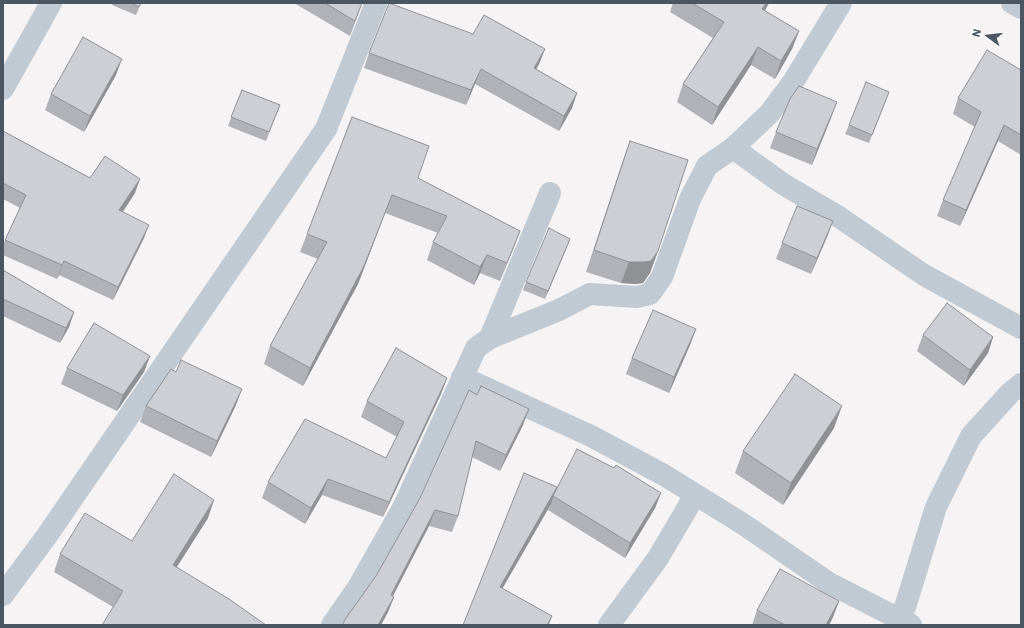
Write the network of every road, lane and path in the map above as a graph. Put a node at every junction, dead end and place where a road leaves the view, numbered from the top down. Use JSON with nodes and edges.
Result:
{"nodes":[{"id":1,"x":51,"y":3,"type":"edge"},
{"id":2,"x":376,"y":3,"type":"edge"},
{"id":3,"x":841,"y":3,"type":"edge"},
{"id":4,"x":1012,"y":3,"type":"edge"},
{"id":5,"x":1021,"y":8,"type":"edge"},
{"id":6,"x":3,"y":89,"type":"edge"},
{"id":7,"x":733,"y":148,"type":"junction"},
{"id":8,"x":550,"y":193,"type":"dead end"},
{"id":9,"x":1021,"y":328,"type":"edge"},
{"id":10,"x":490,"y":338,"type":"junction"},
{"id":11,"x":462,"y":377,"type":"junction"},
{"id":12,"x":1021,"y":384,"type":"edge"},
{"id":13,"x":696,"y":495,"type":"junction"},
{"id":14,"x":3,"y":595,"type":"edge"},
{"id":15,"x":906,"y":622,"type":"edge"},
{"id":16,"x":332,"y":625,"type":"edge"},
{"id":17,"x":609,"y":625,"type":"edge"}],
"edges":[{"from":1,"to":6,"type":"street"},
{"from":2,"to":14,"type":"street"},
{"from":3,"to":7,"type":"street"},
{"from":4,"to":5,"type":"street"},
{"from":7,"to":9,"type":"street"},
{"from":7,"to":10,"type":"street"},
{"from":8,"to":10,"type":"street"},
{"from":10,"to":11,"type":"street"},
{"from":11,"to":13,"type":"street"},
{"from":11,"to":16,"type":"street"},
{"from":12,"to":15,"type":"street"},
{"from":13,"to":15,"type":"street"},
{"from":13,"to":17,"type":"street"}]}
